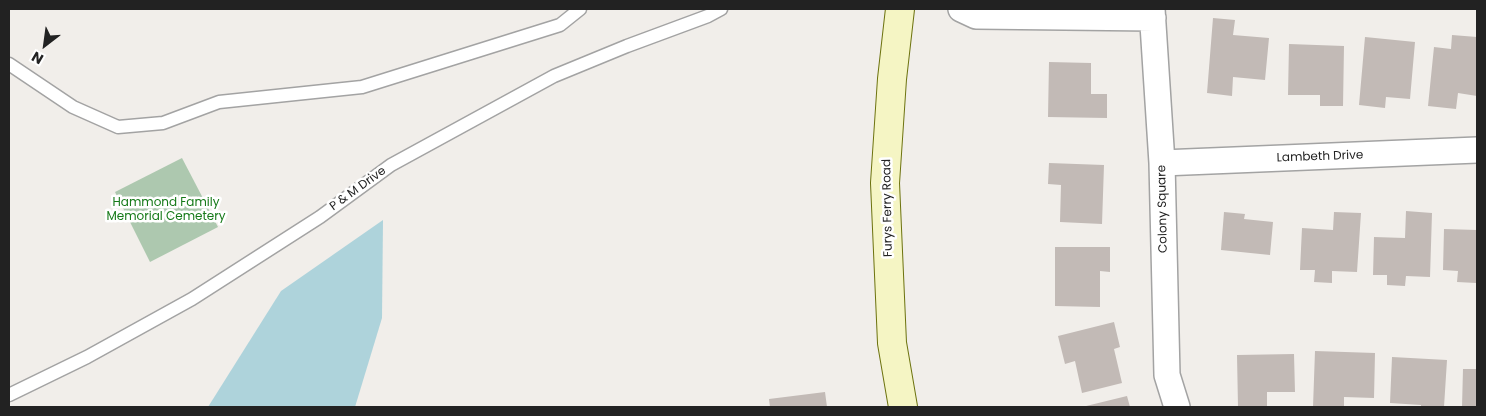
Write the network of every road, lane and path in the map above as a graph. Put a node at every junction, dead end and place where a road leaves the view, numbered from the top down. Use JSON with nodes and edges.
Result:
{"nodes":[{"id":1,"x":580,"y":9,"type":"edge"},
{"id":2,"x":720,"y":9,"type":"edge"},
{"id":3,"x":900,"y":9,"type":"edge"},
{"id":4,"x":961,"y":9,"type":"edge"},
{"id":5,"x":1152,"y":13,"type":"edge"},
{"id":6,"x":9,"y":64,"type":"edge"},
{"id":7,"x":1477,"y":150,"type":"edge"},
{"id":8,"x":1162,"y":163,"type":"junction"},
{"id":9,"x":9,"y":395,"type":"edge"},
{"id":10,"x":903,"y":407,"type":"edge"},
{"id":11,"x":1177,"y":407,"type":"edge"}],
"edges":[{"from":1,"to":6,"type":"lane"},
{"from":2,"to":9,"type":"lane","name":"P & M Drive"},
{"from":3,"to":10,"type":"main road","name":"Furys Ferry Road"},
{"from":4,"to":5,"type":"street"},
{"from":5,"to":8,"type":"street","name":"Colony Square"},
{"from":7,"to":8,"type":"street","name":"Lambeth Drive"},
{"from":8,"to":11,"type":"street","name":"Colony Square"}]}
